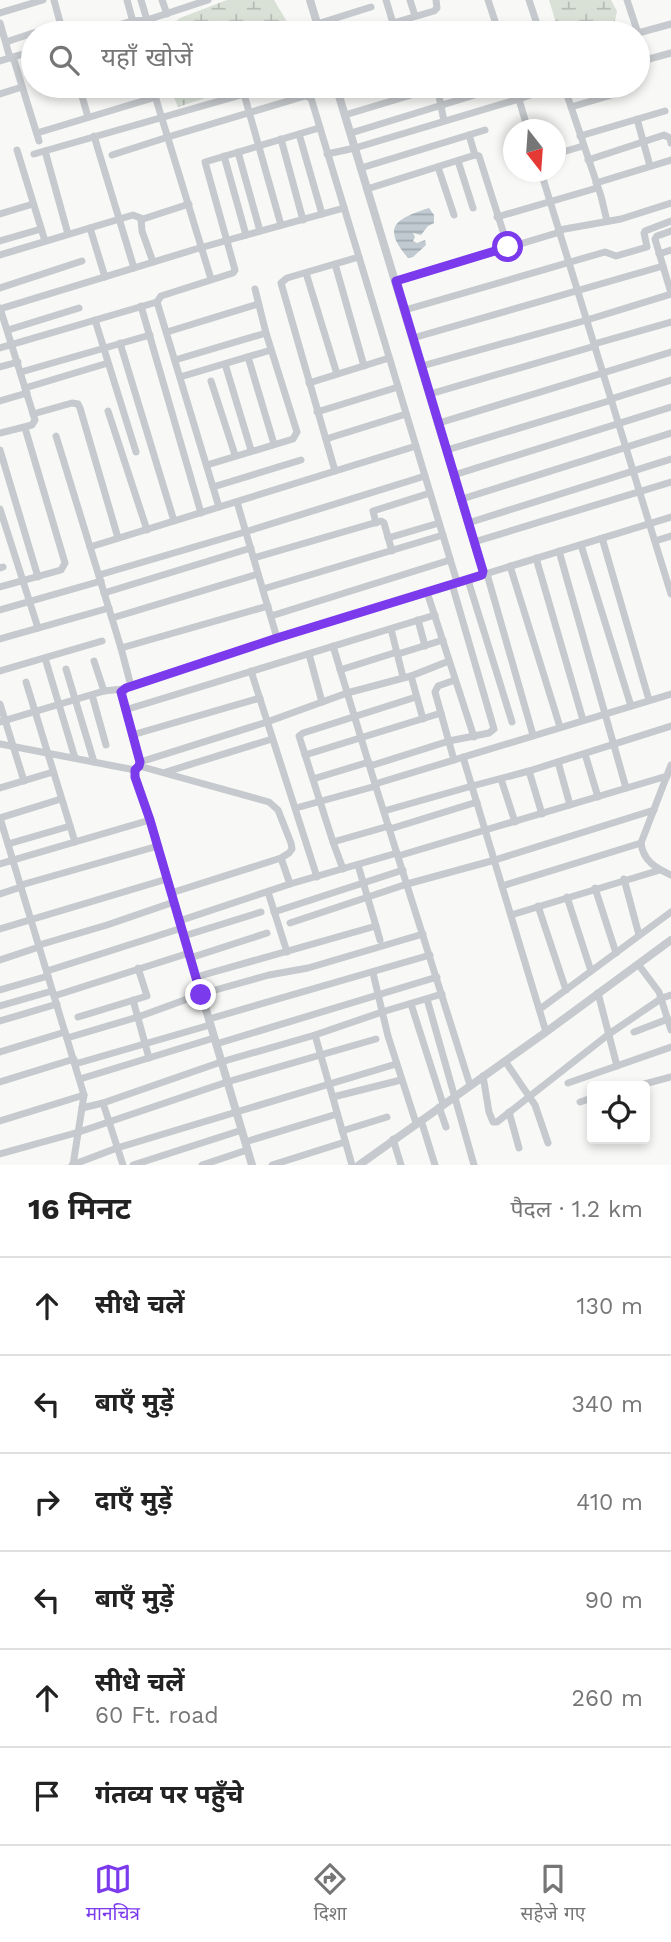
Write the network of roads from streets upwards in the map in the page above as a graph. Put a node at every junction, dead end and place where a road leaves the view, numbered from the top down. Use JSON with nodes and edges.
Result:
{"nodes":[{"id":1,"x":43,"y":0,"type":"edge"},
{"id":2,"x":54,"y":0,"type":"edge"},
{"id":3,"x":127,"y":0,"type":"edge"},
{"id":4,"x":141,"y":0,"type":"edge"},
{"id":5,"x":162,"y":0,"type":"edge"},
{"id":6,"x":180,"y":0,"type":"edge"},
{"id":7,"x":208,"y":0,"type":"edge"},
{"id":8,"x":310,"y":0,"type":"edge"},
{"id":9,"x":386,"y":0,"type":"edge"},
{"id":10,"x":410,"y":0,"type":"edge"},
{"id":11,"x":436,"y":0,"type":"edge"},
{"id":12,"x":488,"y":0,"type":"edge"},
{"id":13,"x":528,"y":0,"type":"edge"},
{"id":14,"x":638,"y":0,"type":"edge"},
{"id":15,"x":628,"y":1,"type":"edge"},
{"id":16,"x":371,"y":7,"type":"dead end"},
{"id":17,"x":183,"y":9,"type":"junction"},
{"id":18,"x":0,"y":12,"type":"edge"},
{"id":19,"x":167,"y":14,"type":"junction"},
{"id":20,"x":415,"y":16,"type":"junction"},
{"id":21,"x":147,"y":20,"type":"junction"},
{"id":22,"x":60,"y":21,"type":"edge"},
{"id":23,"x":132,"y":21,"type":"joint"},
{"id":24,"x":316,"y":21,"type":"edge"},
{"id":25,"x":337,"y":21,"type":"edge"},
{"id":26,"x":392,"y":21,"type":"edge"},
{"id":27,"x":399,"y":21,"type":"edge"},
{"id":28,"x":495,"y":21,"type":"edge"},
{"id":29,"x":536,"y":21,"type":"edge"},
{"id":30,"x":634,"y":21,"type":"edge"},
{"id":31,"x":0,"y":23,"type":"edge"},
{"id":32,"x":671,"y":24,"type":"edge"},
{"id":33,"x":650,"y":30,"type":"edge"},
{"id":34,"x":21,"y":35,"type":"edge"},
{"id":35,"x":3,"y":38,"type":"edge"},
{"id":36,"x":671,"y":53,"type":"edge"},
{"id":37,"x":21,"y":54,"type":"edge"},
{"id":38,"x":12,"y":57,"type":"junction"},
{"id":39,"x":650,"y":59,"type":"edge"},
{"id":40,"x":0,"y":61,"type":"edge"},
{"id":41,"x":21,"y":84,"type":"edge"},
{"id":42,"x":21,"y":87,"type":"edge"},
{"id":43,"x":0,"y":94,"type":"edge"},
{"id":44,"x":26,"y":98,"type":"edge"},
{"id":45,"x":82,"y":98,"type":"edge"},
{"id":46,"x":153,"y":98,"type":"edge"},
{"id":47,"x":156,"y":98,"type":"edge"},
{"id":48,"x":230,"y":98,"type":"edge"},
{"id":49,"x":245,"y":98,"type":"edge"},
{"id":50,"x":298,"y":98,"type":"edge"},
{"id":51,"x":311,"y":98,"type":"edge"},
{"id":52,"x":339,"y":98,"type":"edge"},
{"id":53,"x":400,"y":98,"type":"edge"},
{"id":54,"x":441,"y":98,"type":"edge"},
{"id":55,"x":465,"y":98,"type":"edge"},
{"id":56,"x":568,"y":98,"type":"edge"},
{"id":57,"x":602,"y":98,"type":"edge"},
{"id":58,"x":519,"y":99,"type":"joint"},
{"id":59,"x":442,"y":105,"type":"junction"},
{"id":60,"x":571,"y":107,"type":"junction"},
{"id":61,"x":665,"y":111,"type":"dead end"},
{"id":62,"x":249,"y":113,"type":"junction"},
{"id":63,"x":345,"y":115,"type":"junction"},
{"id":64,"x":88,"y":117,"type":"junction"},
{"id":65,"x":162,"y":118,"type":"junction"},
{"id":66,"x":525,"y":119,"type":"edge"},
{"id":67,"x":637,"y":119,"type":"junction"},
{"id":68,"x":444,"y":121,"type":"junction"},
{"id":69,"x":319,"y":128,"type":"junction"},
{"id":70,"x":485,"y":130,"type":"dead end"},
{"id":71,"x":351,"y":133,"type":"junction"},
{"id":72,"x":299,"y":134,"type":"junction"},
{"id":73,"x":469,"y":135,"type":"junction"},
{"id":74,"x":94,"y":136,"type":"junction"},
{"id":75,"x":168,"y":136,"type":"junction"},
{"id":76,"x":580,"y":136,"type":"junction"},
{"id":77,"x":281,"y":139,"type":"junction"},
{"id":78,"x":643,"y":143,"type":"junction"},
{"id":79,"x":671,"y":143,"type":"edge"},
{"id":80,"x":259,"y":145,"type":"junction"},
{"id":81,"x":583,"y":146,"type":"junction"},
{"id":82,"x":355,"y":148,"type":"junction"},
{"id":83,"x":17,"y":150,"type":"dead end"},
{"id":84,"x":45,"y":150,"type":"junction"},
{"id":85,"x":566,"y":151,"type":"edge"},
{"id":86,"x":238,"y":152,"type":"junction"},
{"id":87,"x":34,"y":154,"type":"dead end"},
{"id":88,"x":327,"y":154,"type":"junction"},
{"id":89,"x":112,"y":155,"type":"dead end"},
{"id":90,"x":475,"y":155,"type":"junction"},
{"id":91,"x":224,"y":156,"type":"junction"},
{"id":92,"x":588,"y":160,"type":"junction"},
{"id":93,"x":671,"y":160,"type":"edge"},
{"id":94,"x":458,"y":161,"type":"junction"},
{"id":95,"x":650,"y":166,"type":"junction"},
{"id":96,"x":438,"y":167,"type":"junction"},
{"id":97,"x":361,"y":168,"type":"junction"},
{"id":98,"x":544,"y":182,"type":"edge"},
{"id":99,"x":596,"y":185,"type":"junction"},
{"id":100,"x":367,"y":189,"type":"junction"},
{"id":101,"x":549,"y":201,"type":"junction"},
{"id":102,"x":671,"y":203,"type":"edge"},
{"id":103,"x":33,"y":204,"type":"junction"},
{"id":104,"x":189,"y":204,"type":"junction"},
{"id":105,"x":344,"y":208,"type":"junction"},
{"id":106,"x":473,"y":208,"type":"dead end"},
{"id":107,"x":0,"y":214,"type":"edge"},
{"id":108,"x":322,"y":214,"type":"junction"},
{"id":109,"x":453,"y":215,"type":"dead end"},
{"id":110,"x":497,"y":217,"type":"junction"},
{"id":111,"x":119,"y":219,"type":"junction"},
{"id":112,"x":141,"y":219,"type":"junction"},
{"id":113,"x":303,"y":220,"type":"junction"},
{"id":114,"x":607,"y":221,"type":"junction"},
{"id":115,"x":671,"y":221,"type":"edge"},
{"id":116,"x":281,"y":225,"type":"junction"},
{"id":117,"x":90,"y":228,"type":"junction"},
{"id":118,"x":41,"y":229,"type":"junction"},
{"id":119,"x":260,"y":231,"type":"junction"},
{"id":120,"x":559,"y":231,"type":"junction"},
{"id":121,"x":671,"y":232,"type":"edge"},
{"id":122,"x":68,"y":234,"type":"junction"},
{"id":123,"x":246,"y":235,"type":"junction"},
{"id":124,"x":227,"y":240,"type":"junction"},
{"id":125,"x":0,"y":241,"type":"edge"},
{"id":126,"x":45,"y":241,"type":"junction"},
{"id":127,"x":656,"y":245,"type":"junction"},
{"id":128,"x":202,"y":247,"type":"junction"},
{"id":129,"x":508,"y":247,"type":"junction"},
{"id":130,"x":647,"y":247,"type":"junction"},
{"id":131,"x":671,"y":250,"type":"edge"},
{"id":132,"x":659,"y":254,"type":"junction"},
{"id":133,"x":0,"y":255,"type":"edge"},
{"id":134,"x":359,"y":257,"type":"junction"},
{"id":135,"x":82,"y":261,"type":"dead end"},
{"id":136,"x":569,"y":261,"type":"junction"},
{"id":137,"x":153,"y":262,"type":"junction"},
{"id":138,"x":335,"y":264,"type":"junction"},
{"id":139,"x":663,"y":266,"type":"junction"},
{"id":140,"x":134,"y":268,"type":"junction"},
{"id":141,"x":306,"y":273,"type":"junction"},
{"id":142,"x":104,"y":277,"type":"junction"},
{"id":143,"x":669,"y":278,"type":"edge"},
{"id":144,"x":211,"y":279,"type":"junction"},
{"id":145,"x":396,"y":281,"type":"junction"},
{"id":146,"x":0,"y":289,"type":"edge"},
{"id":147,"x":256,"y":289,"type":"dead end"},
{"id":148,"x":578,"y":290,"type":"junction"},
{"id":149,"x":671,"y":293,"type":"edge"},
{"id":150,"x":157,"y":302,"type":"junction"},
{"id":151,"x":258,"y":304,"type":"junction"},
{"id":152,"x":141,"y":306,"type":"junction"},
{"id":153,"x":79,"y":308,"type":"dead end"},
{"id":154,"x":0,"y":309,"type":"edge"},
{"id":155,"x":405,"y":310,"type":"junction"},
{"id":156,"x":95,"y":320,"type":"junction"},
{"id":157,"x":587,"y":320,"type":"junction"},
{"id":158,"x":671,"y":322,"type":"edge"},
{"id":159,"x":5,"y":329,"type":"edge"},
{"id":160,"x":167,"y":332,"type":"junction"},
{"id":161,"x":266,"y":333,"type":"junction"},
{"id":162,"x":150,"y":335,"type":"junction"},
{"id":163,"x":413,"y":338,"type":"junction"},
{"id":164,"x":120,"y":343,"type":"junction"},
{"id":165,"x":12,"y":344,"type":"junction"},
{"id":166,"x":595,"y":345,"type":"junction"},
{"id":167,"x":103,"y":347,"type":"junction"},
{"id":168,"x":0,"y":348,"type":"edge"},
{"id":169,"x":271,"y":350,"type":"junction"},
{"id":170,"x":671,"y":352,"type":"edge"},
{"id":171,"x":248,"y":357,"type":"junction"},
{"id":172,"x":389,"y":358,"type":"junction"},
{"id":173,"x":175,"y":360,"type":"junction"},
{"id":174,"x":18,"y":362,"type":"junction"},
{"id":175,"x":108,"y":363,"type":"junction"},
{"id":176,"x":225,"y":364,"type":"junction"},
{"id":177,"x":363,"y":366,"type":"junction"},
{"id":178,"x":422,"y":366,"type":"junction"},
{"id":179,"x":0,"y":367,"type":"edge"},
{"id":180,"x":20,"y":372,"type":"junction"},
{"id":181,"x":603,"y":372,"type":"junction"},
{"id":182,"x":337,"y":374,"type":"junction"},
{"id":183,"x":180,"y":377,"type":"junction"},
{"id":184,"x":671,"y":380,"type":"edge"},
{"id":185,"x":211,"y":381,"type":"dead end"},
{"id":186,"x":309,"y":383,"type":"junction"},
{"id":187,"x":398,"y":387,"type":"junction"},
{"id":188,"x":26,"y":391,"type":"junction"},
{"id":189,"x":430,"y":394,"type":"junction"},
{"id":190,"x":612,"y":400,"type":"junction"},
{"id":191,"x":0,"y":401,"type":"edge"},
{"id":192,"x":671,"y":407,"type":"edge"},
{"id":193,"x":108,"y":411,"type":"dead end"},
{"id":194,"x":317,"y":412,"type":"junction"},
{"id":195,"x":33,"y":414,"type":"junction"},
{"id":196,"x":406,"y":414,"type":"junction"},
{"id":197,"x":439,"y":423,"type":"junction"},
{"id":198,"x":619,"y":424,"type":"junction"},
{"id":199,"x":24,"y":428,"type":"junction"},
{"id":200,"x":0,"y":433,"type":"edge"},
{"id":201,"x":671,"y":433,"type":"edge"},
{"id":202,"x":56,"y":436,"type":"dead end"},
{"id":203,"x":326,"y":439,"type":"junction"},
{"id":204,"x":274,"y":444,"type":"junction"},
{"id":205,"x":416,"y":446,"type":"junction"},
{"id":206,"x":626,"y":448,"type":"junction"},
{"id":207,"x":0,"y":450,"type":"edge"},
{"id":208,"x":251,"y":450,"type":"junction"},
{"id":209,"x":447,"y":450,"type":"junction"},
{"id":210,"x":135,"y":452,"type":"dead end"},
{"id":211,"x":235,"y":455,"type":"junction"},
{"id":212,"x":671,"y":459,"type":"edge"},
{"id":213,"x":302,"y":460,"type":"dead end"},
{"id":214,"x":207,"y":465,"type":"junction"},
{"id":215,"x":335,"y":471,"type":"junction"},
{"id":216,"x":634,"y":471,"type":"junction"},
{"id":217,"x":454,"y":475,"type":"junction"},
{"id":218,"x":425,"y":476,"type":"junction"},
{"id":219,"x":671,"y":482,"type":"edge"},
{"id":220,"x":213,"y":487,"type":"junction"},
{"id":221,"x":640,"y":492,"type":"junction"},
{"id":222,"x":430,"y":493,"type":"junction"},
{"id":223,"x":461,"y":499,"type":"junction"},
{"id":224,"x":237,"y":502,"type":"junction"},
{"id":225,"x":219,"y":507,"type":"junction"},
{"id":226,"x":0,"y":509,"type":"edge"},
{"id":227,"x":201,"y":513,"type":"junction"},
{"id":228,"x":671,"y":517,"type":"edge"},
{"id":229,"x":174,"y":521,"type":"junction"},
{"id":230,"x":376,"y":523,"type":"junction"},
{"id":231,"x":439,"y":523,"type":"junction"},
{"id":232,"x":468,"y":523,"type":"junction"},
{"id":233,"x":650,"y":524,"type":"junction"},
{"id":234,"x":147,"y":530,"type":"junction"},
{"id":235,"x":245,"y":532,"type":"junction"},
{"id":236,"x":443,"y":536,"type":"junction"},
{"id":237,"x":671,"y":536,"type":"edge"},
{"id":238,"x":118,"y":538,"type":"junction"},
{"id":239,"x":388,"y":538,"type":"junction"},
{"id":240,"x":602,"y":538,"type":"junction"},
{"id":241,"x":655,"y":541,"type":"junction"},
{"id":242,"x":474,"y":542,"type":"junction"},
{"id":243,"x":581,"y":545,"type":"junction"},
{"id":244,"x":90,"y":547,"type":"junction"},
{"id":245,"x":251,"y":548,"type":"junction"},
{"id":246,"x":392,"y":551,"type":"junction"},
{"id":247,"x":559,"y":551,"type":"junction"},
{"id":248,"x":254,"y":558,"type":"junction"},
{"id":249,"x":536,"y":558,"type":"junction"},
{"id":250,"x":450,"y":560,"type":"junction"},
{"id":251,"x":671,"y":561,"type":"edge"},
{"id":252,"x":662,"y":564,"type":"junction"},
{"id":253,"x":510,"y":566,"type":"junction"},
{"id":254,"x":258,"y":574,"type":"junction"},
{"id":255,"x":484,"y":575,"type":"junction"},
{"id":256,"x":38,"y":577,"type":"junction"},
{"id":257,"x":100,"y":578,"type":"junction"},
{"id":258,"x":23,"y":580,"type":"junction"},
{"id":259,"x":468,"y":580,"type":"junction"},
{"id":260,"x":454,"y":583,"type":"junction"},
{"id":261,"x":0,"y":587,"type":"edge"},
{"id":262,"x":263,"y":589,"type":"junction"},
{"id":263,"x":671,"y":591,"type":"edge"},
{"id":264,"x":427,"y":592,"type":"junction"},
{"id":265,"x":104,"y":593,"type":"junction"},
{"id":266,"x":29,"y":601,"type":"junction"},
{"id":267,"x":268,"y":606,"type":"junction"},
{"id":268,"x":109,"y":608,"type":"junction"},
{"id":269,"x":0,"y":610,"type":"edge"},
{"id":270,"x":435,"y":615,"type":"junction"},
{"id":271,"x":271,"y":616,"type":"junction"},
{"id":272,"x":112,"y":618,"type":"junction"},
{"id":273,"x":418,"y":620,"type":"junction"},
{"id":274,"x":38,"y":628,"type":"junction"},
{"id":275,"x":391,"y":629,"type":"junction"},
{"id":276,"x":277,"y":638,"type":"junction"},
{"id":277,"x":0,"y":639,"type":"edge"},
{"id":278,"x":443,"y":640,"type":"junction"},
{"id":279,"x":102,"y":641,"type":"dead end"},
{"id":280,"x":333,"y":646,"type":"junction"},
{"id":281,"x":425,"y":646,"type":"junction"},
{"id":282,"x":121,"y":648,"type":"junction"},
{"id":283,"x":397,"y":653,"type":"junction"},
{"id":284,"x":309,"y":654,"type":"junction"},
{"id":285,"x":45,"y":658,"type":"junction"},
{"id":286,"x":94,"y":660,"type":"dead end"},
{"id":287,"x":449,"y":661,"type":"junction"},
{"id":288,"x":66,"y":669,"type":"dead end"},
{"id":289,"x":340,"y":670,"type":"junction"},
{"id":290,"x":0,"y":671,"type":"edge"},
{"id":291,"x":251,"y":671,"type":"junction"},
{"id":292,"x":407,"y":676,"type":"junction"},
{"id":293,"x":455,"y":680,"type":"junction"},
{"id":294,"x":26,"y":682,"type":"dead end"},
{"id":295,"x":127,"y":688,"type":"junction"},
{"id":296,"x":104,"y":691,"type":"junction"},
{"id":297,"x":347,"y":693,"type":"junction"},
{"id":298,"x":671,"y":694,"type":"edge"},
{"id":299,"x":92,"y":695,"type":"junction"},
{"id":300,"x":416,"y":697,"type":"junction"},
{"id":301,"x":260,"y":698,"type":"junction"},
{"id":302,"x":75,"y":699,"type":"junction"},
{"id":303,"x":649,"y":700,"type":"junction"},
{"id":304,"x":322,"y":702,"type":"junction"},
{"id":305,"x":0,"y":704,"type":"edge"},
{"id":306,"x":58,"y":705,"type":"junction"},
{"id":307,"x":631,"y":706,"type":"junction"},
{"id":308,"x":125,"y":710,"type":"junction"},
{"id":309,"x":35,"y":712,"type":"junction"},
{"id":310,"x":442,"y":713,"type":"junction"},
{"id":311,"x":606,"y":713,"type":"junction"},
{"id":312,"x":355,"y":717,"type":"junction"},
{"id":313,"x":424,"y":719,"type":"junction"},
{"id":314,"x":583,"y":720,"type":"junction"},
{"id":315,"x":3,"y":721,"type":"edge"},
{"id":316,"x":267,"y":722,"type":"junction"},
{"id":317,"x":512,"y":722,"type":"dead end"},
{"id":318,"x":671,"y":726,"type":"edge"},
{"id":319,"x":560,"y":727,"type":"junction"},
{"id":320,"x":533,"y":735,"type":"junction"},
{"id":321,"x":132,"y":736,"type":"junction"},
{"id":322,"x":361,"y":737,"type":"junction"},
{"id":323,"x":474,"y":737,"type":"junction"},
{"id":324,"x":272,"y":739,"type":"junction"},
{"id":325,"x":449,"y":741,"type":"junction"},
{"id":326,"x":613,"y":743,"type":"junction"},
{"id":327,"x":0,"y":744,"type":"edge"},
{"id":328,"x":106,"y":745,"type":"dead end"},
{"id":329,"x":13,"y":746,"type":"junction"},
{"id":330,"x":48,"y":753,"type":"junction"},
{"id":331,"x":585,"y":754,"type":"junction"},
{"id":332,"x":305,"y":755,"type":"junction"},
{"id":333,"x":463,"y":757,"type":"junction"},
{"id":334,"x":75,"y":758,"type":"junction"},
{"id":335,"x":454,"y":760,"type":"junction"},
{"id":336,"x":94,"y":762,"type":"junction"},
{"id":337,"x":558,"y":762,"type":"junction"},
{"id":338,"x":369,"y":764,"type":"junction"},
{"id":339,"x":671,"y":765,"type":"edge"},
{"id":340,"x":138,"y":766,"type":"junction"},
{"id":341,"x":529,"y":771,"type":"junction"},
{"id":342,"x":53,"y":772,"type":"junction"},
{"id":343,"x":165,"y":773,"type":"junction"},
{"id":344,"x":667,"y":776,"type":"junction"},
{"id":345,"x":313,"y":779,"type":"junction"},
{"id":346,"x":501,"y":779,"type":"junction"},
{"id":347,"x":24,"y":781,"type":"junction"},
{"id":348,"x":376,"y":785,"type":"junction"},
{"id":349,"x":472,"y":786,"type":"junction"},
{"id":350,"x":0,"y":788,"type":"edge"},
{"id":351,"x":626,"y":788,"type":"junction"},
{"id":352,"x":598,"y":797,"type":"junction"},
{"id":353,"x":61,"y":799,"type":"junction"},
{"id":354,"x":320,"y":802,"type":"junction"},
{"id":355,"x":477,"y":802,"type":"junction"},
{"id":356,"x":570,"y":805,"type":"junction"},
{"id":357,"x":296,"y":808,"type":"junction"},
{"id":358,"x":654,"y":810,"type":"junction"},
{"id":359,"x":384,"y":811,"type":"junction"},
{"id":360,"x":542,"y":814,"type":"junction"},
{"id":361,"x":0,"y":818,"type":"edge"},
{"id":362,"x":150,"y":820,"type":"junction"},
{"id":363,"x":515,"y":822,"type":"junction"},
{"id":364,"x":70,"y":826,"type":"junction"},
{"id":365,"x":389,"y":827,"type":"junction"},
{"id":366,"x":2,"y":831,"type":"edge"},
{"id":367,"x":486,"y":831,"type":"junction"},
{"id":368,"x":75,"y":842,"type":"junction"},
{"id":369,"x":333,"y":842,"type":"junction"},
{"id":370,"x":8,"y":844,"type":"junction"},
{"id":371,"x":641,"y":844,"type":"junction"},
{"id":372,"x":158,"y":846,"type":"junction"},
{"id":373,"x":398,"y":855,"type":"junction"},
{"id":374,"x":281,"y":858,"type":"junction"},
{"id":375,"x":13,"y":860,"type":"junction"},
{"id":376,"x":495,"y":860,"type":"junction"},
{"id":377,"x":0,"y":864,"type":"edge"},
{"id":378,"x":358,"y":865,"type":"junction"},
{"id":379,"x":343,"y":869,"type":"junction"},
{"id":380,"x":403,"y":870,"type":"junction"},
{"id":381,"x":660,"y":870,"type":"junction"},
{"id":382,"x":671,"y":875,"type":"edge"},
{"id":383,"x":317,"y":877,"type":"junction"},
{"id":384,"x":167,"y":878,"type":"junction"},
{"id":385,"x":624,"y":879,"type":"junction"},
{"id":386,"x":363,"y":883,"type":"junction"},
{"id":387,"x":290,"y":884,"type":"junction"},
{"id":388,"x":407,"y":884,"type":"junction"},
{"id":389,"x":21,"y":886,"type":"junction"},
{"id":390,"x":502,"y":886,"type":"junction"},
{"id":391,"x":595,"y":888,"type":"junction"},
{"id":392,"x":268,"y":892,"type":"junction"},
{"id":393,"x":172,"y":893,"type":"junction"},
{"id":394,"x":0,"y":894,"type":"edge"},
{"id":395,"x":368,"y":897,"type":"junction"},
{"id":396,"x":567,"y":897,"type":"junction"},
{"id":397,"x":174,"y":902,"type":"junction"},
{"id":398,"x":538,"y":906,"type":"junction"},
{"id":399,"x":261,"y":912,"type":"dead end"},
{"id":400,"x":274,"y":912,"type":"junction"},
{"id":401,"x":671,"y":912,"type":"edge"},
{"id":402,"x":511,"y":915,"type":"junction"},
{"id":403,"x":31,"y":919,"type":"junction"},
{"id":404,"x":290,"y":923,"type":"dead end"},
{"id":405,"x":376,"y":926,"type":"junction"},
{"id":406,"x":182,"y":928,"type":"junction"},
{"id":407,"x":0,"y":929,"type":"edge"},
{"id":408,"x":267,"y":933,"type":"dead end"},
{"id":409,"x":423,"y":934,"type":"junction"},
{"id":410,"x":639,"y":935,"type":"junction"},
{"id":411,"x":380,"y":940,"type":"dead end"},
{"id":412,"x":670,"y":942,"type":"edge"},
{"id":413,"x":39,"y":946,"type":"junction"},
{"id":414,"x":286,"y":952,"type":"junction"},
{"id":415,"x":616,"y":953,"type":"junction"},
{"id":416,"x":190,"y":955,"type":"junction"},
{"id":417,"x":430,"y":955,"type":"junction"},
{"id":418,"x":0,"y":960,"type":"edge"},
{"id":419,"x":638,"y":964,"type":"junction"},
{"id":420,"x":138,"y":968,"type":"junction"},
{"id":421,"x":591,"y":971,"type":"junction"},
{"id":422,"x":47,"y":973,"type":"junction"},
{"id":423,"x":373,"y":973,"type":"junction"},
{"id":424,"x":196,"y":977,"type":"junction"},
{"id":425,"x":437,"y":977,"type":"junction"},
{"id":426,"x":0,"y":990,"type":"edge"},
{"id":427,"x":565,"y":990,"type":"junction"},
{"id":428,"x":53,"y":993,"type":"junction"},
{"id":429,"x":598,"y":993,"type":"junction"},
{"id":430,"x":378,"y":994,"type":"junction"},
{"id":431,"x":442,"y":994,"type":"junction"},
{"id":432,"x":201,"y":995,"type":"junction"},
{"id":433,"x":671,"y":995,"type":"edge"},
{"id":434,"x":662,"y":998,"type":"junction"},
{"id":435,"x":428,"y":999,"type":"junction"},
{"id":436,"x":133,"y":1000,"type":"junction"},
{"id":437,"x":411,"y":1003,"type":"junction"},
{"id":438,"x":57,"y":1004,"type":"junction"},
{"id":439,"x":0,"y":1006,"type":"edge"},
{"id":440,"x":540,"y":1009,"type":"junction"},
{"id":441,"x":382,"y":1012,"type":"junction"},
{"id":442,"x":78,"y":1017,"type":"dead end"},
{"id":443,"x":138,"y":1017,"type":"junction"},
{"id":444,"x":668,"y":1019,"type":"junction"},
{"id":445,"x":0,"y":1021,"type":"edge"},
{"id":446,"x":210,"y":1022,"type":"junction"},
{"id":447,"x":671,"y":1030,"type":"edge"},
{"id":448,"x":546,"y":1032,"type":"junction"},
{"id":449,"x":634,"y":1032,"type":"dead end"},
{"id":450,"x":609,"y":1034,"type":"junction"},
{"id":451,"x":66,"y":1035,"type":"junction"},
{"id":452,"x":315,"y":1035,"type":"junction"},
{"id":453,"x":376,"y":1039,"type":"dead end"},
{"id":454,"x":215,"y":1041,"type":"junction"},
{"id":455,"x":145,"y":1044,"type":"junction"},
{"id":456,"x":671,"y":1047,"type":"edge"},
{"id":457,"x":0,"y":1052,"type":"edge"},
{"id":458,"x":321,"y":1056,"type":"junction"},
{"id":459,"x":149,"y":1058,"type":"junction"},
{"id":460,"x":74,"y":1061,"type":"junction"},
{"id":461,"x":505,"y":1061,"type":"junction"},
{"id":462,"x":221,"y":1062,"type":"junction"},
{"id":463,"x":396,"y":1064,"type":"junction"},
{"id":464,"x":617,"y":1066,"type":"junction"},
{"id":465,"x":483,"y":1076,"type":"junction"},
{"id":466,"x":671,"y":1077,"type":"edge"},
{"id":467,"x":80,"y":1079,"type":"junction"},
{"id":468,"x":401,"y":1080,"type":"junction"},
{"id":469,"x":0,"y":1082,"type":"edge"},
{"id":470,"x":227,"y":1082,"type":"junction"},
{"id":471,"x":329,"y":1083,"type":"junction"},
{"id":472,"x":568,"y":1083,"type":"dead end"},
{"id":473,"x":650,"y":1083,"type":"edge"},
{"id":474,"x":470,"y":1085,"type":"junction"},
{"id":475,"x":83,"y":1095,"type":"junction"},
{"id":476,"x":456,"y":1096,"type":"junction"},
{"id":477,"x":530,"y":1096,"type":"junction"},
{"id":478,"x":333,"y":1097,"type":"junction"},
{"id":479,"x":587,"y":1100,"type":"edge"},
{"id":480,"x":580,"y":1102,"type":"dead end"},
{"id":481,"x":103,"y":1103,"type":"junction"},
{"id":482,"x":441,"y":1106,"type":"junction"},
{"id":483,"x":82,"y":1108,"type":"junction"},
{"id":484,"x":509,"y":1112,"type":"junction"},
{"id":485,"x":236,"y":1113,"type":"junction"},
{"id":486,"x":337,"y":1114,"type":"junction"},
{"id":487,"x":387,"y":1117,"type":"dead end"},
{"id":488,"x":0,"y":1121,"type":"edge"},
{"id":489,"x":108,"y":1121,"type":"junction"},
{"id":490,"x":418,"y":1122,"type":"junction"},
{"id":491,"x":446,"y":1128,"type":"dead end"},
{"id":492,"x":242,"y":1130,"type":"junction"},
{"id":493,"x":342,"y":1131,"type":"junction"},
{"id":494,"x":79,"y":1132,"type":"junction"},
{"id":495,"x":393,"y":1139,"type":"junction"},
{"id":496,"x":345,"y":1142,"type":"junction"},
{"id":497,"x":548,"y":1143,"type":"dead end"},
{"id":498,"x":246,"y":1146,"type":"junction"},
{"id":499,"x":117,"y":1148,"type":"junction"},
{"id":500,"x":519,"y":1148,"type":"dead end"},
{"id":501,"x":0,"y":1154,"type":"edge"},
{"id":502,"x":371,"y":1161,"type":"edge"},
{"id":503,"x":92,"y":1162,"type":"edge"},
{"id":504,"x":73,"y":1165,"type":"edge"},
{"id":505,"x":122,"y":1165,"type":"edge"},
{"id":506,"x":133,"y":1165,"type":"edge"},
{"id":507,"x":202,"y":1165,"type":"edge"},
{"id":508,"x":252,"y":1165,"type":"edge"},
{"id":509,"x":272,"y":1165,"type":"edge"},
{"id":510,"x":352,"y":1165,"type":"edge"},
{"id":511,"x":359,"y":1165,"type":"edge"},
{"id":512,"x":401,"y":1165,"type":"edge"},
{"id":513,"x":435,"y":1165,"type":"edge"},
{"id":514,"x":474,"y":1165,"type":"edge"}],
"edges":[{"from":1,"to":18,"type":"street"},
{"from":2,"to":22,"type":"street"},
{"from":3,"to":23,"type":"street"},
{"from":4,"to":21,"type":"street"},
{"from":5,"to":19,"type":"street"},
{"from":6,"to":17,"type":"street"},
{"from":7,"to":17,"type":"street"},
{"from":8,"to":24,"type":"street"},
{"from":9,"to":26,"type":"street"},
{"from":10,"to":20,"type":"street"},
{"from":11,"to":20,"type":"street"},
{"from":12,"to":28,"type":"street"},
{"from":13,"to":29,"type":"street"},
{"from":14,"to":15,"type":"street"},
{"from":15,"to":30,"type":"street"},
{"from":16,"to":25,"type":"street"},
{"from":17,"to":19,"type":"street"},
{"from":19,"to":21,"type":"street"},
{"from":20,"to":27,"type":"street"},
{"from":21,"to":23,"type":"street"},
{"from":31,"to":35,"type":"street"},
{"from":32,"to":33,"type":"street"},
{"from":34,"to":35,"type":"street"},
{"from":35,"to":38,"type":"street"},
{"from":36,"to":39,"type":"street"},
{"from":37,"to":38,"type":"street"},
{"from":38,"to":40,"type":"street"},
{"from":38,"to":41,"type":"street"},
{"from":42,"to":43,"type":"street"},
{"from":44,"to":64,"type":"street"},
{"from":45,"to":64,"type":"street"},
{"from":46,"to":64,"type":"street"},
{"from":47,"to":65,"type":"street"},
{"from":48,"to":65,"type":"street"},
{"from":49,"to":62,"type":"street"},
{"from":50,"to":62,"type":"street"},
{"from":51,"to":69,"type":"street"},
{"from":52,"to":63,"type":"street"},
{"from":53,"to":63,"type":"street"},
{"from":54,"to":59,"type":"street"},
{"from":55,"to":59,"type":"street"},
{"from":56,"to":60,"type":"street"},
{"from":57,"to":60,"type":"street"},
{"from":58,"to":66,"type":"street"},
{"from":58,"to":68,"type":"street"},
{"from":59,"to":68,"type":"street"},
{"from":59,"to":71,"type":"street"},
{"from":60,"to":76,"type":"street"},
{"from":61,"to":67,"type":"street"},
{"from":62,"to":75,"type":"street"},
{"from":62,"to":80,"type":"street"},
{"from":63,"to":71,"type":"street"},
{"from":65,"to":74,"type":"street"},
{"from":65,"to":75,"type":"street"},
{"from":67,"to":76,"type":"street"},
{"from":67,"to":78,"type":"street"},
{"from":68,"to":82,"type":"street"},
{"from":69,"to":72,"type":"street"},
{"from":69,"to":88,"type":"street"},
{"from":70,"to":73,"type":"street"},
{"from":71,"to":82,"type":"street"},
{"from":72,"to":77,"type":"street"},
{"from":72,"to":108,"type":"street"},
{"from":73,"to":90,"type":"street"},
{"from":73,"to":97,"type":"street"},
{"from":74,"to":84,"type":"street"},
{"from":74,"to":111,"type":"street"},
{"from":75,"to":89,"type":"street"},
{"from":75,"to":104,"type":"street"},
{"from":76,"to":81,"type":"street"},
{"from":77,"to":80,"type":"street"},
{"from":77,"to":113,"type":"street"},
{"from":78,"to":79,"type":"street"},
{"from":78,"to":92,"type":"street"},
{"from":78,"to":95,"type":"street"},
{"from":80,"to":86,"type":"street"},
{"from":80,"to":116,"type":"street"},
{"from":81,"to":85,"type":"street"},
{"from":81,"to":92,"type":"street"},
{"from":82,"to":88,"type":"street"},
{"from":82,"to":97,"type":"street"},
{"from":83,"to":103,"type":"street"},
{"from":84,"to":87,"type":"street"},
{"from":84,"to":122,"type":"street"},
{"from":86,"to":91,"type":"street"},
{"from":86,"to":119,"type":"street"},
{"from":88,"to":105,"type":"street"},
{"from":90,"to":94,"type":"street"},
{"from":90,"to":110,"type":"street"},
{"from":91,"to":123,"type":"street"},
{"from":91,"to":124,"type":"street"},
{"from":92,"to":99,"type":"street"},
{"from":93,"to":95,"type":"street"},
{"from":94,"to":96,"type":"street"},
{"from":94,"to":106,"type":"street"},
{"from":95,"to":99,"type":"street"},
{"from":96,"to":100,"type":"street"},
{"from":96,"to":109,"type":"street"},
{"from":97,"to":100,"type":"street"},
{"from":98,"to":101,"type":"street"},
{"from":99,"to":101,"type":"street"},
{"from":99,"to":114,"type":"street"},
{"from":100,"to":145,"type":"street"},
{"from":101,"to":110,"type":"street"},
{"from":101,"to":120,"type":"street"},
{"from":102,"to":114,"type":"street"},
{"from":103,"to":107,"type":"street"},
{"from":103,"to":118,"type":"street"},
{"from":104,"to":112,"type":"street"},
{"from":104,"to":128,"type":"street"},
{"from":105,"to":108,"type":"street"},
{"from":105,"to":134,"type":"street"},
{"from":108,"to":113,"type":"street"},
{"from":110,"to":129,"type":"street"},
{"from":111,"to":112,"type":"street"},
{"from":111,"to":117,"type":"street"},
{"from":111,"to":140,"type":"street"},
{"from":112,"to":137,"type":"street"},
{"from":113,"to":116,"type":"street"},
{"from":114,"to":120,"type":"street"},
{"from":115,"to":130,"type":"street"},
{"from":116,"to":119,"type":"street"},
{"from":117,"to":122,"type":"street"},
{"from":117,"to":142,"type":"street"},
{"from":118,"to":125,"type":"street"},
{"from":118,"to":126,"type":"street"},
{"from":119,"to":123,"type":"street"},
{"from":120,"to":129,"type":"street"},
{"from":120,"to":136,"type":"street"},
{"from":121,"to":127,"type":"street"},
{"from":122,"to":126,"type":"street"},
{"from":123,"to":124,"type":"street"},
{"from":124,"to":128,"type":"street"},
{"from":124,"to":144,"type":"street"},
{"from":126,"to":133,"type":"street"},
{"from":127,"to":130,"type":"street"},
{"from":127,"to":132,"type":"street"},
{"from":128,"to":137,"type":"street"},
{"from":128,"to":144,"type":"street"},
{"from":129,"to":145,"type":"street"},
{"from":130,"to":136,"type":"street"},
{"from":131,"to":132,"type":"street"},
{"from":132,"to":139,"type":"street"},
{"from":134,"to":138,"type":"street"},
{"from":134,"to":172,"type":"street"},
{"from":135,"to":146,"type":"street"},
{"from":136,"to":148,"type":"street"},
{"from":136,"to":155,"type":"street"},
{"from":137,"to":140,"type":"street"},
{"from":138,"to":141,"type":"street"},
{"from":138,"to":177,"type":"street"},
{"from":139,"to":143,"type":"street"},
{"from":139,"to":148,"type":"street"},
{"from":140,"to":142,"type":"street"},
{"from":141,"to":182,"type":"street"},
{"from":141,"to":186,"type":"street"},
{"from":142,"to":154,"type":"street"},
{"from":143,"to":149,"type":"street"},
{"from":144,"to":150,"type":"street"},
{"from":145,"to":155,"type":"street"},
{"from":147,"to":151,"type":"street"},
{"from":148,"to":157,"type":"street"},
{"from":148,"to":163,"type":"street"},
{"from":149,"to":157,"type":"street"},
{"from":150,"to":152,"type":"street"},
{"from":150,"to":160,"type":"street"},
{"from":151,"to":160,"type":"street"},
{"from":151,"to":161,"type":"street"},
{"from":152,"to":156,"type":"street"},
{"from":152,"to":162,"type":"street"},
{"from":153,"to":159,"type":"street"},
{"from":154,"to":159,"type":"street"},
{"from":155,"to":163,"type":"street"},
{"from":156,"to":165,"type":"street"},
{"from":156,"to":167,"type":"street"},
{"from":157,"to":166,"type":"street"},
{"from":157,"to":178,"type":"street"},
{"from":158,"to":166,"type":"street"},
{"from":159,"to":165,"type":"street"},
{"from":160,"to":173,"type":"street"},
{"from":161,"to":169,"type":"street"},
{"from":161,"to":173,"type":"street"},
{"from":162,"to":164,"type":"street"},
{"from":162,"to":227,"type":"street"},
{"from":163,"to":178,"type":"street"},
{"from":164,"to":167,"type":"street"},
{"from":164,"to":229,"type":"street"},
{"from":165,"to":168,"type":"street"},
{"from":165,"to":174,"type":"street"},
{"from":166,"to":181,"type":"street"},
{"from":166,"to":189,"type":"street"},
{"from":167,"to":175,"type":"street"},
{"from":167,"to":180,"type":"street"},
{"from":169,"to":171,"type":"street"},
{"from":169,"to":204,"type":"street"},
{"from":170,"to":181,"type":"street"},
{"from":171,"to":176,"type":"street"},
{"from":171,"to":204,"type":"street"},
{"from":172,"to":177,"type":"street"},
{"from":172,"to":187,"type":"street"},
{"from":173,"to":183,"type":"street"},
{"from":174,"to":179,"type":"street"},
{"from":174,"to":180,"type":"street"},
{"from":175,"to":188,"type":"street"},
{"from":175,"to":210,"type":"street"},
{"from":176,"to":183,"type":"street"},
{"from":176,"to":208,"type":"street"},
{"from":177,"to":182,"type":"street"},
{"from":178,"to":189,"type":"street"},
{"from":180,"to":188,"type":"street"},
{"from":181,"to":190,"type":"street"},
{"from":181,"to":197,"type":"street"},
{"from":182,"to":186,"type":"street"},
{"from":183,"to":214,"type":"street"},
{"from":184,"to":190,"type":"street"},
{"from":185,"to":211,"type":"street"},
{"from":186,"to":194,"type":"street"},
{"from":187,"to":194,"type":"street"},
{"from":187,"to":196,"type":"street"},
{"from":188,"to":191,"type":"street"},
{"from":188,"to":195,"type":"street"},
{"from":189,"to":197,"type":"street"},
{"from":190,"to":198,"type":"street"},
{"from":190,"to":209,"type":"street"},
{"from":192,"to":198,"type":"street"},
{"from":193,"to":234,"type":"street"},
{"from":194,"to":203,"type":"street"},
{"from":195,"to":199,"type":"street"},
{"from":195,"to":238,"type":"street"},
{"from":196,"to":203,"type":"street"},
{"from":196,"to":205,"type":"street"},
{"from":197,"to":209,"type":"street"},
{"from":198,"to":206,"type":"street"},
{"from":198,"to":217,"type":"street"},
{"from":199,"to":200,"type":"street"},
{"from":199,"to":256,"type":"street"},
{"from":201,"to":206,"type":"street"},
{"from":202,"to":244,"type":"street"},
{"from":203,"to":215,"type":"street"},
{"from":204,"to":208,"type":"street"},
{"from":205,"to":215,"type":"street"},
{"from":205,"to":218,"type":"street"},
{"from":206,"to":216,"type":"street"},
{"from":206,"to":223,"type":"street"},
{"from":207,"to":256,"type":"street"},
{"from":208,"to":211,"type":"street"},
{"from":209,"to":217,"type":"street"},
{"from":211,"to":214,"type":"street"},
{"from":212,"to":216,"type":"street"},
{"from":213,"to":220,"type":"street"},
{"from":214,"to":220,"type":"street"},
{"from":215,"to":224,"type":"street"},
{"from":216,"to":221,"type":"street"},
{"from":216,"to":232,"type":"street"},
{"from":217,"to":223,"type":"street"},
{"from":218,"to":222,"type":"street"},
{"from":218,"to":235,"type":"street"},
{"from":219,"to":221,"type":"street"},
{"from":220,"to":225,"type":"street"},
{"from":221,"to":233,"type":"street"},
{"from":221,"to":242,"type":"street"},
{"from":222,"to":230,"type":"street"},
{"from":222,"to":231,"type":"street"},
{"from":223,"to":232,"type":"street"},
{"from":224,"to":225,"type":"street"},
{"from":224,"to":235,"type":"street"},
{"from":225,"to":227,"type":"street"},
{"from":226,"to":258,"type":"street"},
{"from":227,"to":229,"type":"street"},
{"from":228,"to":233,"type":"street"},
{"from":229,"to":234,"type":"street"},
{"from":230,"to":239,"type":"street"},
{"from":230,"to":248,"type":"street"},
{"from":231,"to":236,"type":"street"},
{"from":231,"to":239,"type":"street"},
{"from":232,"to":242,"type":"street"},
{"from":233,"to":240,"type":"street"},
{"from":233,"to":241,"type":"street"},
{"from":234,"to":238,"type":"street"},
{"from":235,"to":245,"type":"street"},
{"from":235,"to":257,"type":"street"},
{"from":236,"to":246,"type":"street"},
{"from":236,"to":250,"type":"street"},
{"from":237,"to":241,"type":"street"},
{"from":238,"to":244,"type":"street"},
{"from":239,"to":246,"type":"street"},
{"from":240,"to":243,"type":"street"},
{"from":240,"to":303,"type":"street"},
{"from":241,"to":252,"type":"street"},
{"from":242,"to":255,"type":"street"},
{"from":243,"to":247,"type":"street"},
{"from":243,"to":307,"type":"street"},
{"from":244,"to":257,"type":"street"},
{"from":245,"to":248,"type":"street"},
{"from":245,"to":265,"type":"street"},
{"from":246,"to":262,"type":"street"},
{"from":247,"to":249,"type":"street"},
{"from":247,"to":311,"type":"street"},
{"from":248,"to":254,"type":"street"},
{"from":249,"to":253,"type":"street"},
{"from":249,"to":314,"type":"street"},
{"from":250,"to":260,"type":"street"},
{"from":250,"to":271,"type":"street"},
{"from":251,"to":252,"type":"street"},
{"from":252,"to":263,"type":"street"},
{"from":253,"to":255,"type":"street"},
{"from":253,"to":319,"type":"street"},
{"from":254,"to":262,"type":"street"},
{"from":254,"to":272,"type":"street"},
{"from":255,"to":259,"type":"street"},
{"from":255,"to":320,"type":"street"},
{"from":256,"to":258,"type":"street"},
{"from":257,"to":265,"type":"street"},
{"from":257,"to":266,"type":"street"},
{"from":258,"to":261,"type":"street"},
{"from":258,"to":266,"type":"street"},
{"from":259,"to":260,"type":"street"},
{"from":259,"to":317,"type":"street"},
{"from":260,"to":264,"type":"street"},
{"from":260,"to":323,"type":"street"},
{"from":262,"to":267,"type":"street"},
{"from":264,"to":270,"type":"street"},
{"from":264,"to":276,"type":"street"},
{"from":265,"to":268,"type":"street"},
{"from":266,"to":269,"type":"street"},
{"from":266,"to":274,"type":"street"},
{"from":267,"to":271,"type":"street"},
{"from":267,"to":282,"type":"street"},
{"from":268,"to":272,"type":"street"},
{"from":268,"to":274,"type":"street"},
{"from":270,"to":273,"type":"street"},
{"from":270,"to":278,"type":"street"},
{"from":271,"to":276,"type":"street"},
{"from":272,"to":282,"type":"street"},
{"from":273,"to":275,"type":"street"},
{"from":273,"to":281,"type":"street"},
{"from":274,"to":277,"type":"street"},
{"from":275,"to":280,"type":"street"},
{"from":275,"to":283,"type":"street"},
{"from":276,"to":295,"type":"street"},
{"from":278,"to":281,"type":"street"},
{"from":278,"to":287,"type":"street"},
{"from":279,"to":285,"type":"street"},
{"from":280,"to":284,"type":"street"},
{"from":280,"to":289,"type":"street"},
{"from":281,"to":283,"type":"street"},
{"from":282,"to":295,"type":"street"},
{"from":283,"to":289,"type":"street"},
{"from":283,"to":292,"type":"street"},
{"from":284,"to":291,"type":"street"},
{"from":284,"to":304,"type":"street"},
{"from":285,"to":290,"type":"street"},
{"from":285,"to":306,"type":"street"},
{"from":286,"to":296,"type":"street"},
{"from":287,"to":292,"type":"street"},
{"from":287,"to":293,"type":"street"},
{"from":288,"to":302,"type":"street"},
{"from":289,"to":297,"type":"street"},
{"from":291,"to":301,"type":"street"},
{"from":291,"to":308,"type":"street"},
{"from":292,"to":297,"type":"street"},
{"from":292,"to":300,"type":"street"},
{"from":293,"to":310,"type":"street"},
{"from":293,"to":323,"type":"street"},
{"from":294,"to":309,"type":"street"},
{"from":295,"to":296,"type":"street"},
{"from":295,"to":308,"type":"street"},
{"from":296,"to":299,"type":"street"},
{"from":297,"to":304,"type":"street"},
{"from":297,"to":312,"type":"street"},
{"from":298,"to":303,"type":"street"},
{"from":299,"to":302,"type":"street"},
{"from":299,"to":328,"type":"street"},
{"from":300,"to":312,"type":"street"},
{"from":300,"to":313,"type":"street"},
{"from":301,"to":316,"type":"street"},
{"from":301,"to":321,"type":"street"},
{"from":302,"to":306,"type":"street"},
{"from":302,"to":336,"type":"street"},
{"from":303,"to":307,"type":"street"},
{"from":304,"to":316,"type":"street"},
{"from":305,"to":315,"type":"street"},
{"from":306,"to":309,"type":"street"},
{"from":306,"to":334,"type":"street"},
{"from":307,"to":311,"type":"street"},
{"from":308,"to":321,"type":"street"},
{"from":309,"to":315,"type":"street"},
{"from":309,"to":330,"type":"street"},
{"from":310,"to":313,"type":"street"},
{"from":310,"to":325,"type":"street"},
{"from":311,"to":314,"type":"street"},
{"from":311,"to":326,"type":"street"},
{"from":312,"to":322,"type":"street"},
{"from":312,"to":332,"type":"street"},
{"from":313,"to":322,"type":"street"},
{"from":314,"to":319,"type":"street"},
{"from":315,"to":329,"type":"street"},
{"from":316,"to":324,"type":"street"},
{"from":316,"to":340,"type":"street"},
{"from":318,"to":326,"type":"street"},
{"from":319,"to":320,"type":"street"},
{"from":320,"to":333,"type":"street"},
{"from":321,"to":340,"type":"street"},
{"from":322,"to":332,"type":"street"},
{"from":322,"to":338,"type":"street"},
{"from":323,"to":325,"type":"street"},
{"from":324,"to":343,"type":"street"},
{"from":324,"to":357,"type":"street"},
{"from":325,"to":335,"type":"street"},
{"from":325,"to":338,"type":"street"},
{"from":326,"to":331,"type":"street"},
{"from":326,"to":351,"type":"street"},
{"from":327,"to":329,"type":"street"},
{"from":329,"to":330,"type":"street"},
{"from":329,"to":347,"type":"street"},
{"from":330,"to":334,"type":"street"},
{"from":330,"to":342,"type":"street"},
{"from":331,"to":337,"type":"street"},
{"from":331,"to":352,"type":"street"},
{"from":332,"to":345,"type":"street"},
{"from":333,"to":335,"type":"street"},
{"from":333,"to":349,"type":"street"},
{"from":334,"to":336,"type":"street"},
{"from":335,"to":348,"type":"street"},
{"from":336,"to":340,"type":"street"},
{"from":337,"to":341,"type":"street"},
{"from":337,"to":356,"type":"street"},
{"from":338,"to":345,"type":"street"},
{"from":338,"to":348,"type":"street"},
{"from":339,"to":344,"type":"street"},
{"from":340,"to":343,"type":"street"},
{"from":340,"to":362,"type":"street"},
{"from":341,"to":346,"type":"street"},
{"from":341,"to":360,"type":"street"},
{"from":342,"to":347,"type":"street"},
{"from":342,"to":353,"type":"street"},
{"from":343,"to":374,"type":"street"},
{"from":344,"to":351,"type":"street"},
{"from":344,"to":358,"type":"street"},
{"from":345,"to":354,"type":"street"},
{"from":346,"to":349,"type":"street"},
{"from":346,"to":363,"type":"street"},
{"from":347,"to":350,"type":"street"},
{"from":348,"to":354,"type":"street"},
{"from":348,"to":359,"type":"street"},
{"from":349,"to":355,"type":"street"},
{"from":349,"to":359,"type":"street"},
{"from":351,"to":352,"type":"street"},
{"from":352,"to":356,"type":"street"},
{"from":353,"to":361,"type":"street"},
{"from":353,"to":364,"type":"street"},
{"from":354,"to":357,"type":"street"},
{"from":354,"to":369,"type":"street"},
{"from":355,"to":365,"type":"street"},
{"from":355,"to":367,"type":"street"},
{"from":356,"to":360,"type":"street"},
{"from":357,"to":383,"type":"street"},
{"from":358,"to":371,"type":"street"},
{"from":358,"to":376,"type":"street"},
{"from":359,"to":365,"type":"street"},
{"from":360,"to":363,"type":"street"},
{"from":361,"to":366,"type":"street"},
{"from":362,"to":368,"type":"street"},
{"from":362,"to":372,"type":"street"},
{"from":363,"to":367,"type":"street"},
{"from":364,"to":368,"type":"street"},
{"from":364,"to":370,"type":"street"},
{"from":365,"to":369,"type":"street"},
{"from":365,"to":373,"type":"street"},
{"from":366,"to":370,"type":"street"},
{"from":367,"to":373,"type":"street"},
{"from":367,"to":376,"type":"street"},
{"from":368,"to":375,"type":"street"},
{"from":369,"to":379,"type":"street"},
{"from":370,"to":375,"type":"street"},
{"from":371,"to":381,"type":"street"},
{"from":371,"to":390,"type":"street"},
{"from":372,"to":384,"type":"street"},
{"from":372,"to":389,"type":"street"},
{"from":373,"to":378,"type":"street"},
{"from":373,"to":380,"type":"street"},
{"from":374,"to":387,"type":"street"},
{"from":374,"to":393,"type":"street"},
{"from":375,"to":377,"type":"street"},
{"from":375,"to":389,"type":"street"},
{"from":376,"to":388,"type":"street"},
{"from":376,"to":390,"type":"street"},
{"from":378,"to":379,"type":"street"},
{"from":378,"to":386,"type":"street"},
{"from":379,"to":383,"type":"street"},
{"from":380,"to":386,"type":"street"},
{"from":380,"to":388,"type":"street"},
{"from":381,"to":382,"type":"street"},
{"from":381,"to":385,"type":"street"},
{"from":383,"to":387,"type":"street"},
{"from":384,"to":393,"type":"street"},
{"from":384,"to":403,"type":"street"},
{"from":385,"to":391,"type":"street"},
{"from":385,"to":410,"type":"street"},
{"from":386,"to":395,"type":"street"},
{"from":386,"to":400,"type":"street"},
{"from":387,"to":392,"type":"street"},
{"from":388,"to":395,"type":"street"},
{"from":388,"to":409,"type":"street"},
{"from":389,"to":394,"type":"street"},
{"from":389,"to":403,"type":"street"},
{"from":390,"to":402,"type":"street"},
{"from":391,"to":396,"type":"street"},
{"from":391,"to":415,"type":"street"},
{"from":392,"to":400,"type":"street"},
{"from":392,"to":406,"type":"street"},
{"from":393,"to":397,"type":"street"},
{"from":395,"to":404,"type":"street"},
{"from":395,"to":405,"type":"street"},
{"from":396,"to":398,"type":"street"},
{"from":396,"to":421,"type":"street"},
{"from":397,"to":406,"type":"street"},
{"from":397,"to":413,"type":"street"},
{"from":398,"to":402,"type":"street"},
{"from":398,"to":427,"type":"street"},
{"from":399,"to":406,"type":"street"},
{"from":400,"to":414,"type":"street"},
{"from":401,"to":410,"type":"street"},
{"from":402,"to":440,"type":"street"},
{"from":403,"to":407,"type":"street"},
{"from":403,"to":413,"type":"street"},
{"from":405,"to":411,"type":"street"},
{"from":405,"to":414,"type":"street"},
{"from":406,"to":416,"type":"street"},
{"from":406,"to":422,"type":"street"},
{"from":408,"to":416,"type":"street"},
{"from":409,"to":417,"type":"street"},
{"from":409,"to":432,"type":"street"},
{"from":410,"to":415,"type":"street"},
{"from":412,"to":419,"type":"street"},
{"from":413,"to":418,"type":"street"},
{"from":413,"to":422,"type":"street"},
{"from":414,"to":424,"type":"street"},
{"from":415,"to":421,"type":"street"},
{"from":416,"to":420,"type":"street"},
{"from":416,"to":424,"type":"street"},
{"from":417,"to":423,"type":"street"},
{"from":417,"to":425,"type":"street"},
{"from":419,"to":429,"type":"street"},
{"from":419,"to":434,"type":"street"},
{"from":420,"to":428,"type":"street"},
{"from":420,"to":436,"type":"street"},
{"from":421,"to":427,"type":"street"},
{"from":422,"to":426,"type":"street"},
{"from":422,"to":428,"type":"street"},
{"from":423,"to":430,"type":"street"},
{"from":423,"to":446,"type":"street"},
{"from":424,"to":432,"type":"street"},
{"from":425,"to":430,"type":"street"},
{"from":425,"to":431,"type":"street"},
{"from":427,"to":440,"type":"street"},
{"from":428,"to":438,"type":"street"},
{"from":428,"to":439,"type":"street"},
{"from":429,"to":448,"type":"street"},
{"from":429,"to":450,"type":"street"},
{"from":430,"to":441,"type":"street"},
{"from":430,"to":454,"type":"street"},
{"from":431,"to":435,"type":"street"},
{"from":431,"to":474,"type":"street"},
{"from":432,"to":443,"type":"street"},
{"from":432,"to":446,"type":"street"},
{"from":433,"to":434,"type":"street"},
{"from":434,"to":444,"type":"street"},
{"from":434,"to":450,"type":"street"},
{"from":435,"to":437,"type":"street"},
{"from":435,"to":476,"type":"street"},
{"from":436,"to":442,"type":"street"},
{"from":436,"to":443,"type":"street"},
{"from":437,"to":441,"type":"street"},
{"from":437,"to":482,"type":"street"},
{"from":438,"to":445,"type":"street"},
{"from":438,"to":451,"type":"street"},
{"from":440,"to":448,"type":"street"},
{"from":441,"to":452,"type":"street"},
{"from":441,"to":463,"type":"street"},
{"from":443,"to":451,"type":"street"},
{"from":443,"to":455,"type":"street"},
{"from":444,"to":447,"type":"street"},
{"from":444,"to":449,"type":"street"},
{"from":446,"to":454,"type":"street"},
{"from":446,"to":455,"type":"street"},
{"from":448,"to":461,"type":"street"},
{"from":450,"to":464,"type":"street"},
{"from":450,"to":477,"type":"street"},
{"from":451,"to":457,"type":"street"},
{"from":451,"to":460,"type":"street"},
{"from":452,"to":458,"type":"street"},
{"from":452,"to":462,"type":"street"},
{"from":453,"to":458,"type":"street"},
{"from":454,"to":459,"type":"street"},
{"from":454,"to":462,"type":"street"},
{"from":455,"to":459,"type":"street"},
{"from":455,"to":460,"type":"street"},
{"from":456,"to":464,"type":"street"},
{"from":458,"to":470,"type":"street"},
{"from":458,"to":471,"type":"street"},
{"from":459,"to":467,"type":"street"},
{"from":460,"to":467,"type":"street"},
{"from":460,"to":469,"type":"street"},
{"from":461,"to":465,"type":"street"},
{"from":461,"to":477,"type":"street"},
{"from":462,"to":470,"type":"street"},
{"from":462,"to":481,"type":"street"},
{"from":463,"to":468,"type":"street"},
{"from":463,"to":471,"type":"street"},
{"from":464,"to":472,"type":"street"},
{"from":465,"to":474,"type":"street"},
{"from":465,"to":484,"type":"street"},
{"from":466,"to":473,"type":"street"},
{"from":467,"to":475,"type":"street"},
{"from":468,"to":478,"type":"street"},
{"from":468,"to":490,"type":"street"},
{"from":470,"to":485,"type":"street"},
{"from":470,"to":489,"type":"street"},
{"from":471,"to":478,"type":"street"},
{"from":471,"to":485,"type":"street"},
{"from":474,"to":476,"type":"street"},
{"from":475,"to":483,"type":"street"},
{"from":475,"to":488,"type":"street"},
{"from":476,"to":482,"type":"street"},
{"from":476,"to":514,"type":"street"},
{"from":477,"to":484,"type":"street"},
{"from":477,"to":497,"type":"street"},
{"from":478,"to":486,"type":"street"},
{"from":479,"to":480,"type":"street"},
{"from":481,"to":483,"type":"street"},
{"from":481,"to":489,"type":"street"},
{"from":482,"to":490,"type":"street"},
{"from":482,"to":491,"type":"street"},
{"from":483,"to":494,"type":"street"},
{"from":484,"to":500,"type":"street"},
{"from":485,"to":492,"type":"street"},
{"from":485,"to":499,"type":"street"},
{"from":486,"to":493,"type":"street"},
{"from":486,"to":498,"type":"street"},
{"from":487,"to":493,"type":"street"},
{"from":489,"to":494,"type":"street"},
{"from":489,"to":499,"type":"street"},
{"from":490,"to":495,"type":"street"},
{"from":490,"to":513,"type":"street"},
{"from":492,"to":498,"type":"street"},
{"from":492,"to":506,"type":"street"},
{"from":493,"to":496,"type":"street"},
{"from":494,"to":501,"type":"street"},
{"from":494,"to":504,"type":"street"},
{"from":495,"to":502,"type":"street"},
{"from":495,"to":512,"type":"street"},
{"from":496,"to":509,"type":"street"},
{"from":496,"to":510,"type":"street"},
{"from":498,"to":507,"type":"street"},
{"from":498,"to":508,"type":"street"},
{"from":499,"to":503,"type":"street"},
{"from":499,"to":505,"type":"street"},
{"from":502,"to":511,"type":"street"},
{"from":503,"to":504,"type":"street"}]}
